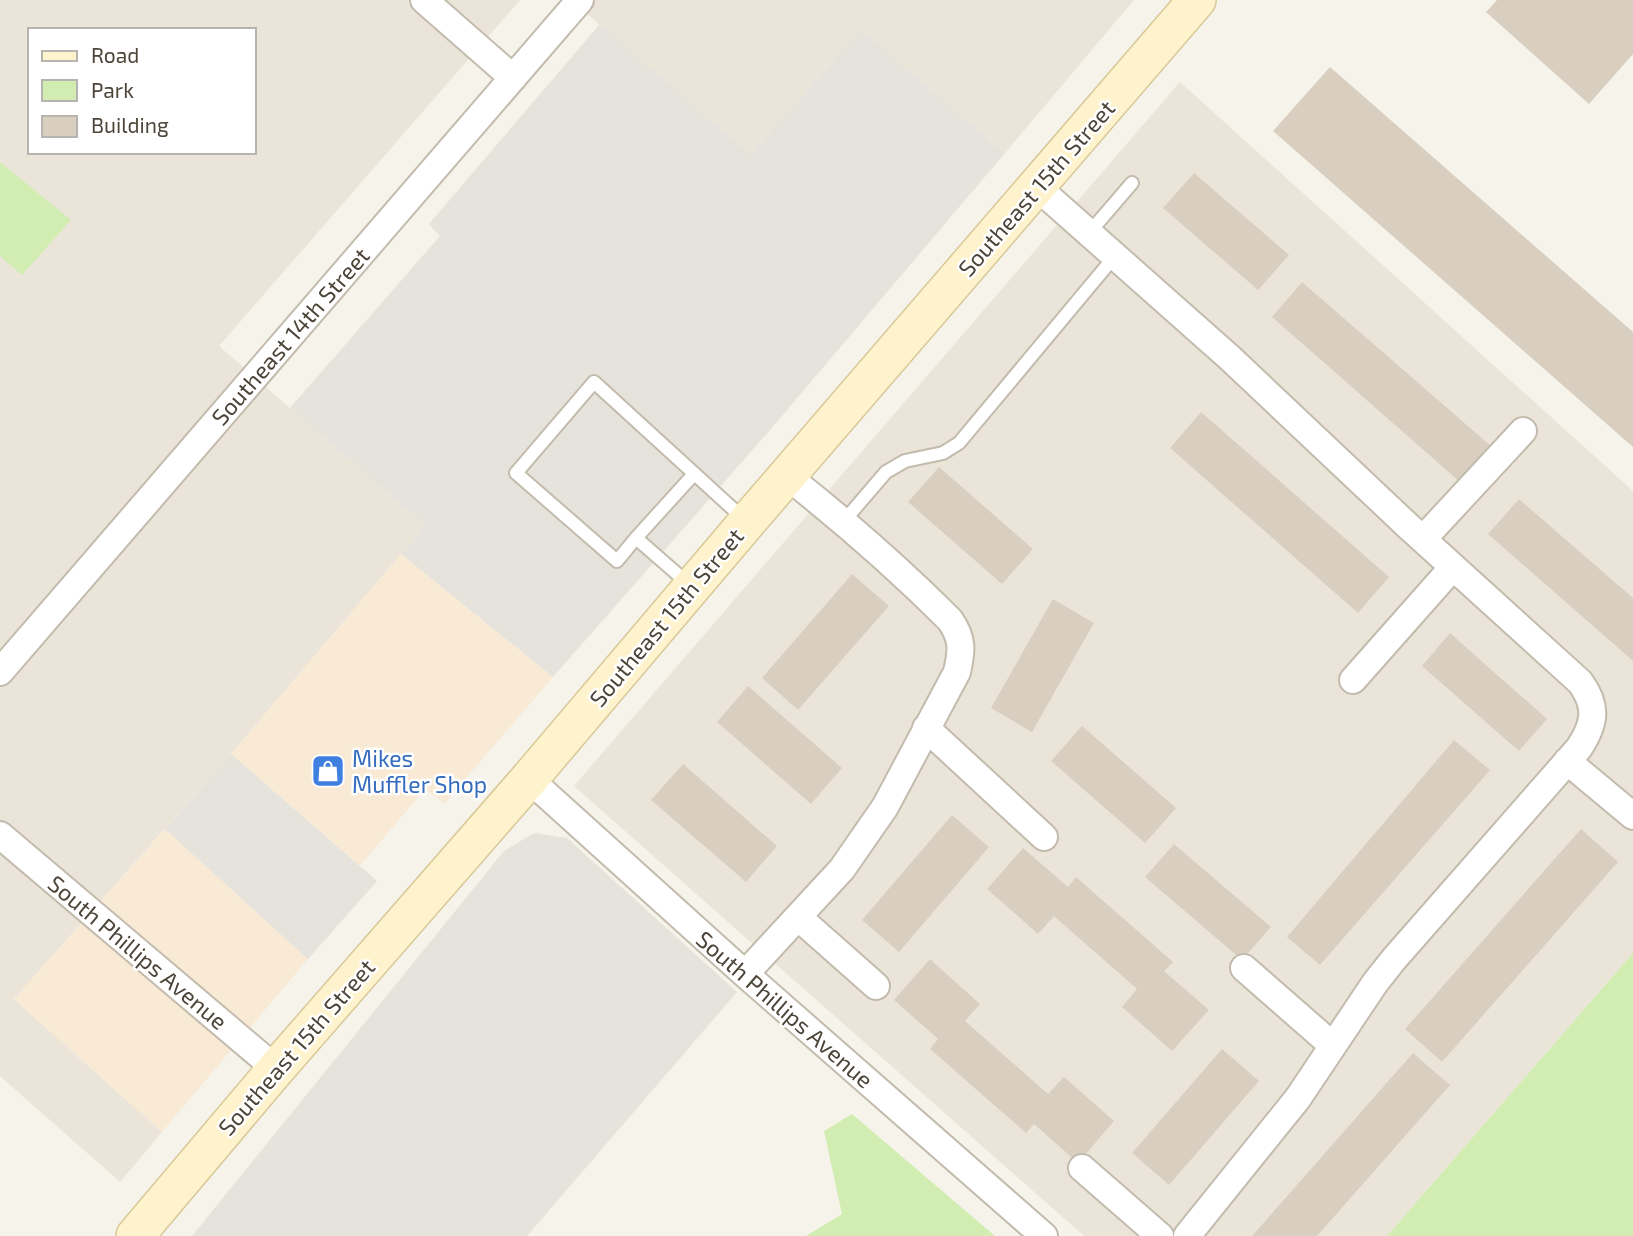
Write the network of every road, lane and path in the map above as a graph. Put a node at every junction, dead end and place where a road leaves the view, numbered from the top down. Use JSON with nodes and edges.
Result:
{"nodes":[{"id":1,"x":424,"y":0,"type":"edge"},
{"id":2,"x":580,"y":0,"type":"edge"},
{"id":3,"x":1197,"y":0,"type":"edge"},
{"id":4,"x":513,"y":78,"type":"junction"},
{"id":5,"x":1132,"y":183,"type":"dead end"},
{"id":6,"x":1037,"y":187,"type":"junction"},
{"id":7,"x":1089,"y":233,"type":"junction"},
{"id":8,"x":1115,"y":256,"type":"junction"},
{"id":9,"x":1523,"y":431,"type":"dead end"},
{"id":10,"x":694,"y":474,"type":"junction"},
{"id":11,"x":788,"y":476,"type":"junction"},
{"id":12,"x":844,"y":521,"type":"junction"},
{"id":13,"x":747,"y":522,"type":"junction"},
{"id":14,"x":636,"y":538,"type":"junction"},
{"id":15,"x":1423,"y":540,"type":"junction"},
{"id":16,"x":1453,"y":567,"type":"junction"},
{"id":17,"x":692,"y":588,"type":"junction"},
{"id":18,"x":0,"y":672,"type":"edge"},
{"id":19,"x":1353,"y":680,"type":"dead end"},
{"id":20,"x":926,"y":728,"type":"junction"},
{"id":21,"x":1567,"y":761,"type":"junction"},
{"id":22,"x":528,"y":779,"type":"junction"},
{"id":23,"x":1633,"y":816,"type":"edge"},
{"id":24,"x":0,"y":835,"type":"edge"},
{"id":25,"x":1044,"y":837,"type":"dead end"},
{"id":26,"x":798,"y":917,"type":"junction"},
{"id":27,"x":1244,"y":968,"type":"dead end"},
{"id":28,"x":746,"y":974,"type":"junction"},
{"id":29,"x":876,"y":986,"type":"dead end"},
{"id":30,"x":1332,"y":1045,"type":"junction"},
{"id":31,"x":276,"y":1069,"type":"junction"},
{"id":32,"x":1082,"y":1168,"type":"dead end"},
{"id":33,"x":135,"y":1236,"type":"edge"},
{"id":34,"x":1044,"y":1236,"type":"edge"},
{"id":35,"x":1160,"y":1236,"type":"edge"},
{"id":36,"x":1187,"y":1236,"type":"edge"}],
"edges":[{"from":1,"to":4,"type":"street"},
{"from":2,"to":4,"type":"street","name":"Southeast 14th Street"},
{"from":3,"to":6,"type":"main road","name":"Southeast 15th Street"},
{"from":4,"to":18,"type":"street","name":"Southeast 14th Street"},
{"from":5,"to":7,"type":"lane"},
{"from":6,"to":7,"type":"street"},
{"from":6,"to":11,"type":"main road","name":"Southeast 15th Street"},
{"from":7,"to":8,"type":"street"},
{"from":8,"to":12,"type":"lane"},
{"from":8,"to":15,"type":"street"},
{"from":9,"to":15,"type":"street"},
{"from":10,"to":13,"type":"lane"},
{"from":10,"to":14,"type":"lane"},
{"from":10,"to":14,"type":"lane"},
{"from":11,"to":12,"type":"street"},
{"from":11,"to":13,"type":"main road","name":"Southeast 15th Street"},
{"from":12,"to":20,"type":"street"},
{"from":13,"to":17,"type":"main road","name":"Southeast 15th Street"},
{"from":14,"to":17,"type":"lane"},
{"from":15,"to":16,"type":"street"},
{"from":16,"to":19,"type":"street"},
{"from":16,"to":21,"type":"street"},
{"from":17,"to":22,"type":"main road","name":"Southeast 15th Street"},
{"from":20,"to":25,"type":"street"},
{"from":20,"to":26,"type":"street"},
{"from":21,"to":23,"type":"street"},
{"from":21,"to":30,"type":"street"},
{"from":22,"to":28,"type":"street","name":"South Phillips Avenue"},
{"from":22,"to":31,"type":"main road","name":"Southeast 15th Street"},
{"from":24,"to":31,"type":"street","name":"South Phillips Avenue"},
{"from":26,"to":28,"type":"street"},
{"from":26,"to":29,"type":"street"},
{"from":27,"to":30,"type":"street"},
{"from":28,"to":34,"type":"street","name":"South Phillips Avenue"},
{"from":30,"to":36,"type":"street"},
{"from":31,"to":33,"type":"main road","name":"Southeast 15th Street"},
{"from":32,"to":35,"type":"street"}]}
